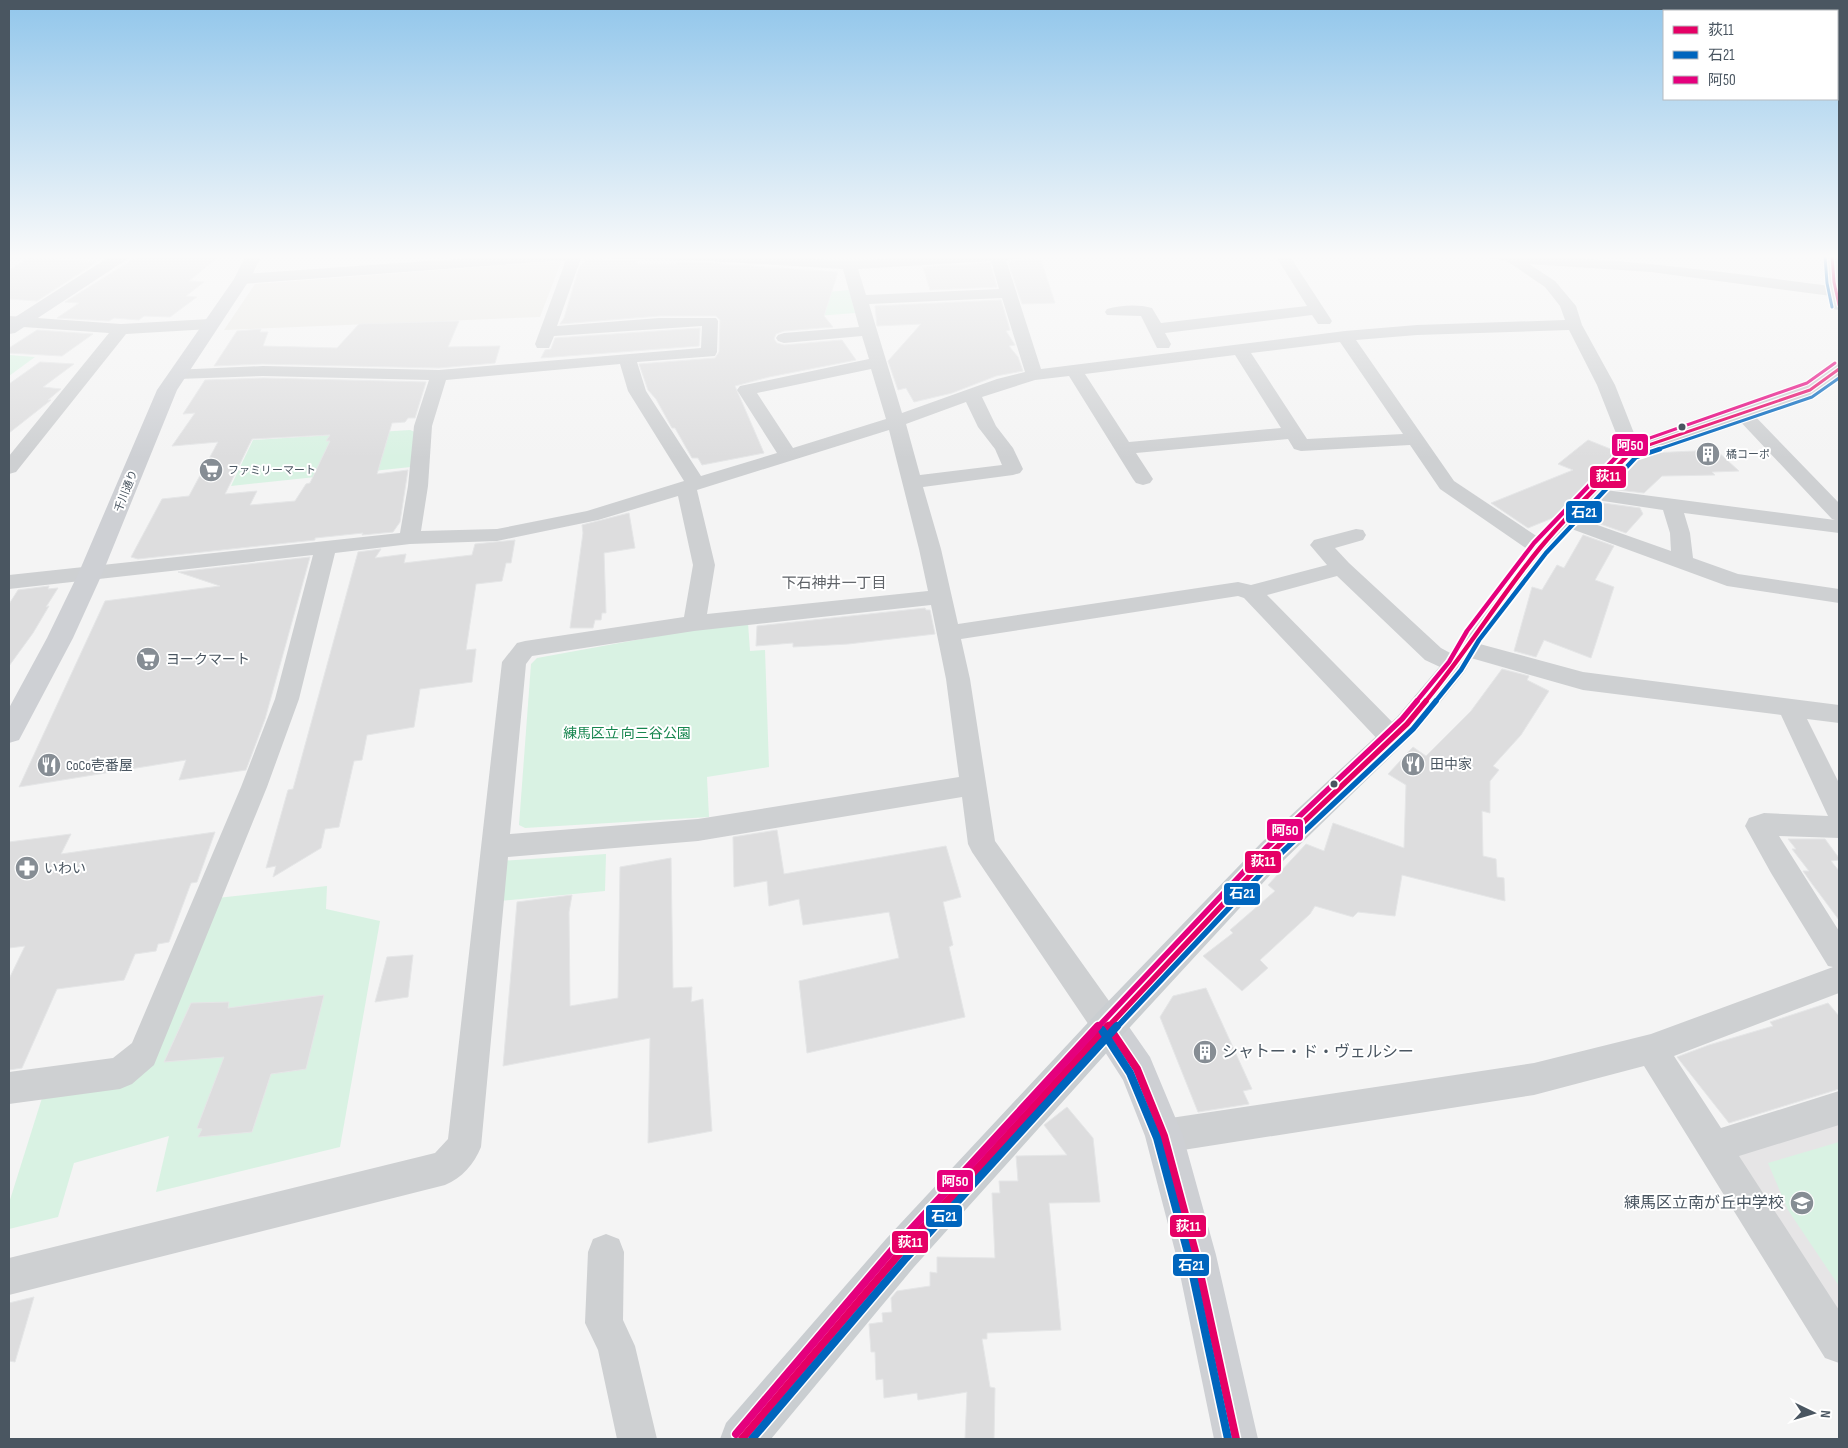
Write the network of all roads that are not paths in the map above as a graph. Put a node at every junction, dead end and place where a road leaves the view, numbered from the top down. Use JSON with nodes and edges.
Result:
{"nodes":[{"id":1,"x":551,"y":323,"type":"edge"},
{"id":2,"x":670,"y":323,"type":"edge"},
{"id":3,"x":710,"y":323,"type":"edge"},
{"id":4,"x":867,"y":323,"type":"edge"},
{"id":5,"x":1017,"y":323,"type":"edge"},
{"id":6,"x":1152,"y":323,"type":"edge"},
{"id":7,"x":1209,"y":323,"type":"edge"},
{"id":8,"x":1328,"y":323,"type":"edge"},
{"id":9,"x":12,"y":324,"type":"edge"},
{"id":10,"x":210,"y":324,"type":"joint"},
{"id":11,"x":1574,"y":325,"type":"joint"},
{"id":12,"x":121,"y":329,"type":"junction"},
{"id":13,"x":1155,"y":329,"type":"junction"},
{"id":14,"x":869,"y":331,"type":"junction"},
{"id":15,"x":548,"y":332,"type":"junction"},
{"id":16,"x":1341,"y":336,"type":"junction"},
{"id":17,"x":784,"y":338,"type":"dead end"},
{"id":18,"x":1239,"y":348,"type":"junction"},
{"id":19,"x":1170,"y":357,"type":"junction"},
{"id":20,"x":627,"y":358,"type":"junction"},
{"id":21,"x":878,"y":362,"type":"junction"},
{"id":22,"x":534,"y":366,"type":"junction"},
{"id":23,"x":1073,"y":369,"type":"junction"},
{"id":24,"x":1839,"y":369,"type":"edge"},
{"id":25,"x":178,"y":374,"type":"junction"},
{"id":26,"x":439,"y":375,"type":"junction"},
{"id":27,"x":1034,"y":375,"type":"junction"},
{"id":28,"x":972,"y":395,"type":"junction"},
{"id":29,"x":1743,"y":414,"type":"junction"},
{"id":30,"x":896,"y":422,"type":"junction"},
{"id":31,"x":1293,"y":434,"type":"junction"},
{"id":32,"x":1415,"y":439,"type":"junction"},
{"id":33,"x":1124,"y":448,"type":"junction"},
{"id":34,"x":1632,"y":451,"type":"junction"},
{"id":35,"x":789,"y":456,"type":"junction"},
{"id":36,"x":9,"y":468,"type":"edge"},
{"id":37,"x":1143,"y":479,"type":"dead end"},
{"id":38,"x":913,"y":482,"type":"junction"},
{"id":39,"x":691,"y":485,"type":"junction"},
{"id":40,"x":1590,"y":494,"type":"junction"},
{"id":41,"x":1830,"y":494,"type":"edge"},
{"id":42,"x":1671,"y":504,"type":"junction"},
{"id":43,"x":1839,"y":515,"type":"edge"},
{"id":44,"x":1565,"y":520,"type":"junction"},
{"id":45,"x":1839,"y":527,"type":"edge"},
{"id":46,"x":1356,"y":535,"type":"dead end"},
{"id":47,"x":410,"y":538,"type":"junction"},
{"id":48,"x":326,"y":548,"type":"junction"},
{"id":49,"x":1540,"y":548,"type":"junction"},
{"id":50,"x":1683,"y":562,"type":"junction"},
{"id":51,"x":1342,"y":568,"type":"junction"},
{"id":52,"x":91,"y":572,"type":"junction"},
{"id":53,"x":9,"y":582,"type":"edge"},
{"id":54,"x":1251,"y":592,"type":"junction"},
{"id":55,"x":1839,"y":596,"type":"edge"},
{"id":56,"x":940,"y":597,"type":"junction"},
{"id":57,"x":694,"y":622,"type":"junction"},
{"id":58,"x":948,"y":633,"type":"junction"},
{"id":59,"x":1460,"y":657,"type":"junction"},
{"id":60,"x":1789,"y":708,"type":"junction"},
{"id":61,"x":1839,"y":714,"type":"edge"},
{"id":62,"x":9,"y":733,"type":"edge"},
{"id":63,"x":1392,"y":738,"type":"junction"},
{"id":64,"x":973,"y":785,"type":"junction"},
{"id":65,"x":1839,"y":810,"type":"edge"},
{"id":66,"x":1839,"y":827,"type":"edge"},
{"id":67,"x":494,"y":847,"type":"junction"},
{"id":68,"x":1839,"y":956,"type":"edge"},
{"id":69,"x":1839,"y":979,"type":"edge"},
{"id":70,"x":1108,"y":1026,"type":"junction"},
{"id":71,"x":1651,"y":1049,"type":"junction"},
{"id":72,"x":9,"y":1088,"type":"edge"},
{"id":73,"x":1839,"y":1108,"type":"edge"},
{"id":74,"x":1164,"y":1136,"type":"junction"},
{"id":75,"x":1714,"y":1147,"type":"junction"},
{"id":76,"x":606,"y":1252,"type":"dead end"},
{"id":77,"x":9,"y":1277,"type":"edge"},
{"id":78,"x":1839,"y":1344,"type":"edge"},
{"id":79,"x":637,"y":1439,"type":"edge"},
{"id":80,"x":742,"y":1439,"type":"edge"},
{"id":81,"x":1236,"y":1439,"type":"edge"}],
"edges":[{"from":1,"to":15,"type":"street"},
{"from":2,"to":15,"type":"street"},
{"from":3,"to":20,"type":"street"},
{"from":4,"to":14,"type":"street"},
{"from":5,"to":27,"type":"street"},
{"from":6,"to":13,"type":"street"},
{"from":7,"to":13,"type":"street"},
{"from":8,"to":16,"type":"street"},
{"from":9,"to":12,"type":"street"},
{"from":10,"to":12,"type":"street"},
{"from":10,"to":25,"type":"main road","name":"千川通り"},
{"from":11,"to":16,"type":"street"},
{"from":11,"to":34,"type":"street"},
{"from":12,"to":36,"type":"street"},
{"from":13,"to":19,"type":"street"},
{"from":14,"to":17,"type":"street"},
{"from":14,"to":21,"type":"street"},
{"from":15,"to":22,"type":"street"},
{"from":16,"to":18,"type":"street"},
{"from":16,"to":32,"type":"street"},
{"from":18,"to":19,"type":"street"},
{"from":18,"to":31,"type":"street"},
{"from":19,"to":23,"type":"street"},
{"from":20,"to":22,"type":"street"},
{"from":20,"to":39,"type":"street"},
{"from":21,"to":30,"type":"street"},
{"from":21,"to":35,"type":"street"},
{"from":22,"to":26,"type":"street"},
{"from":23,"to":27,"type":"street"},
{"from":23,"to":33,"type":"street"},
{"from":24,"to":29,"type":"main road"},
{"from":25,"to":26,"type":"street"},
{"from":25,"to":52,"type":"main road","name":"千川通り"},
{"from":26,"to":47,"type":"street"},
{"from":27,"to":28,"type":"street"},
{"from":28,"to":30,"type":"street"},
{"from":28,"to":38,"type":"street"},
{"from":29,"to":34,"type":"main road"},
{"from":29,"to":41,"type":"street"},
{"from":30,"to":35,"type":"street"},
{"from":30,"to":38,"type":"street"},
{"from":31,"to":32,"type":"street"},
{"from":31,"to":33,"type":"street"},
{"from":32,"to":49,"type":"street"},
{"from":33,"to":37,"type":"street"},
{"from":34,"to":40,"type":"main road"},
{"from":35,"to":39,"type":"street"},
{"from":38,"to":56,"type":"street"},
{"from":39,"to":47,"type":"street"},
{"from":39,"to":57,"type":"street"},
{"from":40,"to":42,"type":"street"},
{"from":40,"to":44,"type":"main road"},
{"from":41,"to":43,"type":"street"},
{"from":42,"to":45,"type":"street"},
{"from":42,"to":50,"type":"street"},
{"from":44,"to":49,"type":"main road"},
{"from":44,"to":50,"type":"street"},
{"from":46,"to":51,"type":"street"},
{"from":47,"to":48,"type":"street"},
{"from":48,"to":52,"type":"street"},
{"from":48,"to":72,"type":"street"},
{"from":49,"to":59,"type":"main road"},
{"from":50,"to":55,"type":"street"},
{"from":51,"to":54,"type":"street"},
{"from":51,"to":59,"type":"street"},
{"from":52,"to":53,"type":"street"},
{"from":52,"to":62,"type":"main road","name":"千川通り"},
{"from":54,"to":58,"type":"street"},
{"from":54,"to":63,"type":"street"},
{"from":56,"to":57,"type":"street"},
{"from":56,"to":58,"type":"street"},
{"from":57,"to":67,"type":"street"},
{"from":58,"to":64,"type":"street"},
{"from":59,"to":60,"type":"street"},
{"from":59,"to":63,"type":"main road"},
{"from":60,"to":61,"type":"street"},
{"from":60,"to":65,"type":"street"},
{"from":63,"to":70,"type":"main road"},
{"from":64,"to":67,"type":"street"},
{"from":64,"to":70,"type":"street"},
{"from":66,"to":68,"type":"street"},
{"from":67,"to":77,"type":"street"},
{"from":69,"to":71,"type":"street"},
{"from":70,"to":74,"type":"main road"},
{"from":70,"to":80,"type":"main road"},
{"from":71,"to":74,"type":"street"},
{"from":71,"to":75,"type":"street"},
{"from":73,"to":75,"type":"street"},
{"from":74,"to":81,"type":"main road"},
{"from":75,"to":78,"type":"street"},
{"from":76,"to":79,"type":"street"}]}
